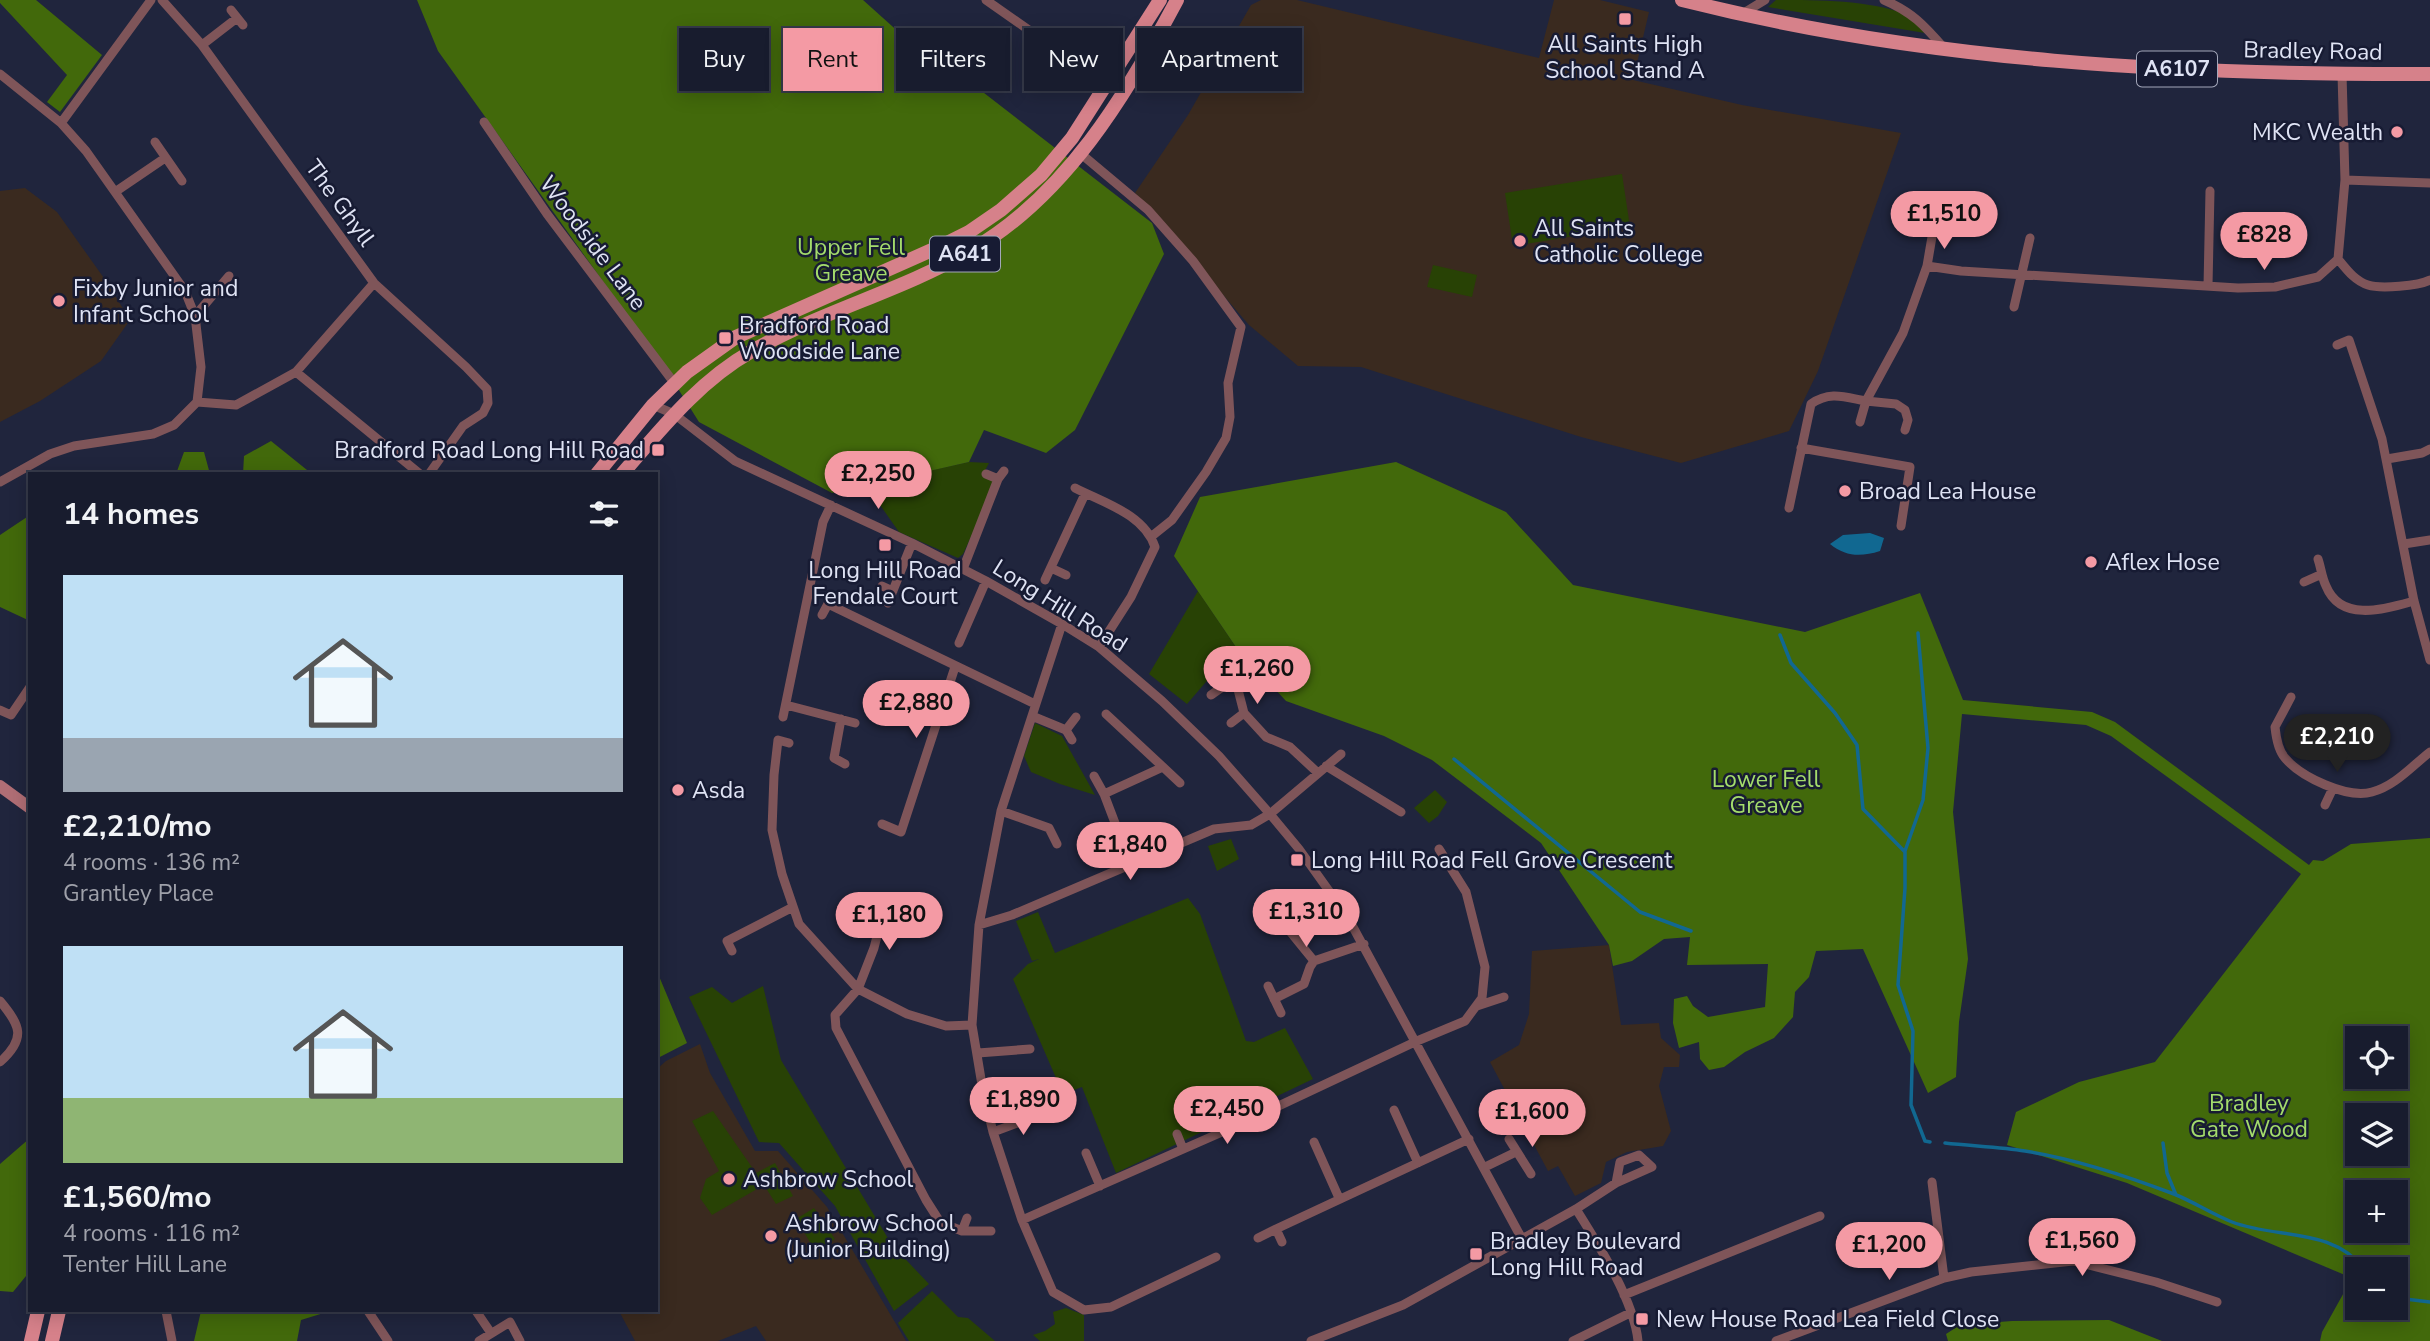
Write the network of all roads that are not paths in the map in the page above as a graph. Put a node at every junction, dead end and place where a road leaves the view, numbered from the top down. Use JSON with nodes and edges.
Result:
{"nodes":[{"id":1,"x":151,"y":0,"type":"edge"},
{"id":2,"x":162,"y":0,"type":"edge"},
{"id":3,"x":986,"y":0,"type":"edge"},
{"id":4,"x":1160,"y":0,"type":"edge"},
{"id":5,"x":1177,"y":0,"type":"edge"},
{"id":6,"x":1682,"y":0,"type":"edge"},
{"id":7,"x":1765,"y":0,"type":"edge"},
{"id":8,"x":1884,"y":0,"type":"edge"},
{"id":9,"x":1741,"y":15,"type":"junction"},
{"id":10,"x":237,"y":18,"type":"dead end"},
{"id":11,"x":1026,"y":28,"type":"edge"},
{"id":12,"x":202,"y":45,"type":"junction"},
{"id":13,"x":1945,"y":50,"type":"junction"},
{"id":14,"x":1123,"y":59,"type":"edge"},
{"id":15,"x":2342,"y":74,"type":"junction"},
{"id":16,"x":2430,"y":74,"type":"edge"},
{"id":17,"x":0,"y":75,"type":"edge"},
{"id":18,"x":1103,"y":91,"type":"edge"},
{"id":19,"x":484,"y":122,"type":"dead end"},
{"id":20,"x":61,"y":123,"type":"junction"},
{"id":21,"x":155,"y":142,"type":"dead end"},
{"id":22,"x":1080,"y":153,"type":"junction"},
{"id":23,"x":166,"y":158,"type":"junction"},
{"id":24,"x":2345,"y":180,"type":"junction"},
{"id":25,"x":182,"y":181,"type":"dead end"},
{"id":26,"x":2430,"y":183,"type":"edge"},
{"id":27,"x":2210,"y":191,"type":"dead end"},
{"id":28,"x":115,"y":192,"type":"junction"},
{"id":29,"x":1933,"y":231,"type":"dead end"},
{"id":30,"x":2030,"y":238,"type":"dead end"},
{"id":31,"x":2338,"y":259,"type":"junction"},
{"id":32,"x":1927,"y":266,"type":"junction"},
{"id":33,"x":2021,"y":275,"type":"junction"},
{"id":34,"x":229,"y":276,"type":"dead end"},
{"id":35,"x":2430,"y":280,"type":"edge"},
{"id":36,"x":374,"y":283,"type":"junction"},
{"id":37,"x":2208,"y":286,"type":"junction"},
{"id":38,"x":2014,"y":307,"type":"dead end"},
{"id":39,"x":195,"y":316,"type":"junction"},
{"id":40,"x":2337,"y":345,"type":"dead end"},
{"id":41,"x":296,"y":372,"type":"junction"},
{"id":42,"x":675,"y":384,"type":"junction"},
{"id":43,"x":1866,"y":401,"type":"junction"},
{"id":44,"x":197,"y":402,"type":"junction"},
{"id":45,"x":653,"y":405,"type":"junction"},
{"id":46,"x":674,"y":414,"type":"junction"},
{"id":47,"x":1860,"y":422,"type":"dead end"},
{"id":48,"x":1905,"y":430,"type":"dead end"},
{"id":49,"x":1801,"y":448,"type":"junction"},
{"id":50,"x":2430,"y":449,"type":"edge"},
{"id":51,"x":2387,"y":459,"type":"junction"},
{"id":52,"x":418,"y":472,"type":"edge"},
{"id":53,"x":430,"y":472,"type":"edge"},
{"id":54,"x":599,"y":472,"type":"edge"},
{"id":55,"x":624,"y":472,"type":"edge"},
{"id":56,"x":986,"y":474,"type":"dead end"},
{"id":57,"x":0,"y":482,"type":"edge"},
{"id":58,"x":1075,"y":488,"type":"dead end"},
{"id":59,"x":1086,"y":494,"type":"junction"},
{"id":60,"x":831,"y":505,"type":"junction"},
{"id":61,"x":1789,"y":508,"type":"dead end"},
{"id":62,"x":1901,"y":526,"type":"dead end"},
{"id":63,"x":1152,"y":536,"type":"junction"},
{"id":64,"x":2430,"y":540,"type":"edge"},
{"id":65,"x":912,"y":543,"type":"junction"},
{"id":66,"x":2404,"y":544,"type":"junction"},
{"id":67,"x":2318,"y":559,"type":"dead end"},
{"id":68,"x":1051,"y":568,"type":"junction"},
{"id":69,"x":963,"y":569,"type":"junction"},
{"id":70,"x":2322,"y":574,"type":"junction"},
{"id":71,"x":1066,"y":575,"type":"dead end"},
{"id":72,"x":1045,"y":580,"type":"dead end"},
{"id":73,"x":986,"y":581,"type":"junction"},
{"id":74,"x":2304,"y":582,"type":"dead end"},
{"id":75,"x":882,"y":586,"type":"dead end"},
{"id":76,"x":893,"y":591,"type":"junction"},
{"id":77,"x":2414,"y":601,"type":"junction"},
{"id":78,"x":888,"y":603,"type":"dead end"},
{"id":79,"x":822,"y":615,"type":"dead end"},
{"id":80,"x":1062,"y":624,"type":"junction"},
{"id":81,"x":958,"y":643,"type":"dead end"},
{"id":82,"x":1099,"y":648,"type":"junction"},
{"id":83,"x":2430,"y":660,"type":"edge"},
{"id":84,"x":955,"y":667,"type":"junction"},
{"id":85,"x":28,"y":690,"type":"edge"},
{"id":86,"x":1211,"y":695,"type":"dead end"},
{"id":87,"x":2291,"y":697,"type":"dead end"},
{"id":88,"x":1035,"y":704,"type":"junction"},
{"id":89,"x":786,"y":705,"type":"junction"},
{"id":90,"x":0,"y":710,"type":"edge"},
{"id":91,"x":1244,"y":713,"type":"junction"},
{"id":92,"x":1106,"y":714,"type":"dead end"},
{"id":93,"x":1032,"y":716,"type":"junction"},
{"id":94,"x":783,"y":717,"type":"dead end"},
{"id":95,"x":1076,"y":717,"type":"dead end"},
{"id":96,"x":841,"y":719,"type":"junction"},
{"id":97,"x":855,"y":723,"type":"dead end"},
{"id":98,"x":1231,"y":723,"type":"dead end"},
{"id":99,"x":1066,"y":730,"type":"junction"},
{"id":100,"x":1072,"y":740,"type":"dead end"},
{"id":101,"x":789,"y":743,"type":"dead end"},
{"id":102,"x":2430,"y":752,"type":"edge"},
{"id":103,"x":1341,"y":754,"type":"dead end"},
{"id":104,"x":845,"y":764,"type":"dead end"},
{"id":105,"x":1163,"y":767,"type":"junction"},
{"id":106,"x":1322,"y":770,"type":"junction"},
{"id":107,"x":1094,"y":776,"type":"dead end"},
{"id":108,"x":1180,"y":783,"type":"dead end"},
{"id":109,"x":0,"y":786,"type":"edge"},
{"id":110,"x":2333,"y":788,"type":"junction"},
{"id":111,"x":1104,"y":793,"type":"junction"},
{"id":112,"x":2325,"y":805,"type":"dead end"},
{"id":113,"x":28,"y":807,"type":"edge"},
{"id":114,"x":1001,"y":811,"type":"junction"},
{"id":115,"x":1401,"y":812,"type":"dead end"},
{"id":116,"x":1270,"y":814,"type":"junction"},
{"id":117,"x":882,"y":824,"type":"dead end"},
{"id":118,"x":1057,"y":844,"type":"dead end"},
{"id":119,"x":1440,"y":849,"type":"dead end"},
{"id":120,"x":1131,"y":865,"type":"junction"},
{"id":121,"x":885,"y":905,"type":"dead end"},
{"id":122,"x":793,"y":907,"type":"junction"},
{"id":123,"x":1271,"y":908,"type":"dead end"},
{"id":124,"x":883,"y":917,"type":"junction"},
{"id":125,"x":893,"y":920,"type":"dead end"},
{"id":126,"x":979,"y":925,"type":"junction"},
{"id":127,"x":1364,"y":944,"type":"junction"},
{"id":128,"x":732,"y":951,"type":"dead end"},
{"id":129,"x":1314,"y":961,"type":"junction"},
{"id":130,"x":1268,"y":986,"type":"dead end"},
{"id":131,"x":858,"y":989,"type":"junction"},
{"id":132,"x":1504,"y":997,"type":"dead end"},
{"id":133,"x":1275,"y":999,"type":"junction"},
{"id":134,"x":0,"y":1001,"type":"edge"},
{"id":135,"x":1475,"y":1007,"type":"junction"},
{"id":136,"x":1281,"y":1013,"type":"dead end"},
{"id":137,"x":972,"y":1025,"type":"junction"},
{"id":138,"x":1417,"y":1041,"type":"junction"},
{"id":139,"x":1030,"y":1049,"type":"dead end"},
{"id":140,"x":978,"y":1054,"type":"junction"},
{"id":141,"x":0,"y":1062,"type":"edge"},
{"id":142,"x":1220,"y":1110,"type":"dead end"},
{"id":143,"x":1394,"y":1110,"type":"dead end"},
{"id":144,"x":1042,"y":1114,"type":"dead end"},
{"id":145,"x":1229,"y":1129,"type":"junction"},
{"id":146,"x":993,"y":1132,"type":"junction"},
{"id":147,"x":1177,"y":1134,"type":"dead end"},
{"id":148,"x":1469,"y":1139,"type":"junction"},
{"id":149,"x":1509,"y":1139,"type":"dead end"},
{"id":150,"x":1314,"y":1142,"type":"dead end"},
{"id":151,"x":1183,"y":1149,"type":"junction"},
{"id":152,"x":1516,"y":1152,"type":"junction"},
{"id":153,"x":1086,"y":1153,"type":"dead end"},
{"id":154,"x":1418,"y":1163,"type":"junction"},
{"id":155,"x":1485,"y":1167,"type":"junction"},
{"id":156,"x":1531,"y":1174,"type":"dead end"},
{"id":157,"x":1932,"y":1182,"type":"dead end"},
{"id":158,"x":1616,"y":1183,"type":"dead end"},
{"id":159,"x":1100,"y":1186,"type":"junction"},
{"id":160,"x":1339,"y":1198,"type":"junction"},
{"id":161,"x":1576,"y":1209,"type":"junction"},
{"id":162,"x":1820,"y":1216,"type":"dead end"},
{"id":163,"x":967,"y":1218,"type":"dead end"},
{"id":164,"x":1022,"y":1220,"type":"junction"},
{"id":165,"x":1276,"y":1229,"type":"junction"},
{"id":166,"x":962,"y":1231,"type":"junction"},
{"id":167,"x":991,"y":1231,"type":"dead end"},
{"id":168,"x":1258,"y":1238,"type":"dead end"},
{"id":169,"x":1522,"y":1238,"type":"junction"},
{"id":170,"x":1282,"y":1242,"type":"dead end"},
{"id":171,"x":1216,"y":1257,"type":"dead end"},
{"id":172,"x":1944,"y":1278,"type":"junction"},
{"id":173,"x":1623,"y":1295,"type":"junction"},
{"id":174,"x":2217,"y":1302,"type":"dead end"},
{"id":175,"x":38,"y":1312,"type":"edge"},
{"id":176,"x":59,"y":1312,"type":"edge"},
{"id":177,"x":166,"y":1312,"type":"edge"},
{"id":178,"x":369,"y":1312,"type":"edge"},
{"id":179,"x":476,"y":1312,"type":"edge"},
{"id":180,"x":1630,"y":1313,"type":"junction"},
{"id":181,"x":491,"y":1333,"type":"junction"},
{"id":182,"x":31,"y":1341,"type":"edge"},
{"id":183,"x":52,"y":1341,"type":"edge"},
{"id":184,"x":172,"y":1341,"type":"edge"},
{"id":185,"x":388,"y":1341,"type":"edge"},
{"id":186,"x":479,"y":1341,"type":"edge"},
{"id":187,"x":520,"y":1341,"type":"edge"},
{"id":188,"x":1311,"y":1341,"type":"edge"},
{"id":189,"x":1573,"y":1341,"type":"edge"},
{"id":190,"x":1638,"y":1341,"type":"edge"},
{"id":191,"x":1776,"y":1341,"type":"edge"}],
"edges":[{"from":1,"to":20,"type":"street"},
{"from":2,"to":12,"type":"street","name":"The Ghyll"},
{"from":3,"to":11,"type":"street"},
{"from":4,"to":14,"type":"main road","number":"A641"},
{"from":5,"to":22,"type":"main road","number":"A641"},
{"from":6,"to":9,"type":"main road","name":"Bradley Road","number":"A6107"},
{"from":7,"to":9,"type":"street"},
{"from":8,"to":13,"type":"street"},
{"from":9,"to":13,"type":"main road","name":"Bradley Road","number":"A6107"},
{"from":10,"to":12,"type":"street"},
{"from":12,"to":36,"type":"street","name":"The Ghyll"},
{"from":13,"to":15,"type":"main road","name":"Bradley Road","number":"A6107"},
{"from":15,"to":16,"type":"main road","name":"Bradley Road","number":"A6107"},
{"from":15,"to":24,"type":"street"},
{"from":17,"to":20,"type":"street"},
{"from":18,"to":42,"type":"main road","number":"A641"},
{"from":19,"to":42,"type":"street","name":"Woodside Lane"},
{"from":20,"to":28,"type":"street"},
{"from":21,"to":23,"type":"street"},
{"from":22,"to":46,"type":"main road","number":"A641"},
{"from":22,"to":63,"type":"street"},
{"from":23,"to":25,"type":"street"},
{"from":23,"to":28,"type":"street"},
{"from":24,"to":26,"type":"street"},
{"from":24,"to":31,"type":"street"},
{"from":27,"to":37,"type":"street"},
{"from":28,"to":39,"type":"street"},
{"from":29,"to":32,"type":"street"},
{"from":30,"to":33,"type":"street"},
{"from":31,"to":35,"type":"street"},
{"from":31,"to":37,"type":"street"},
{"from":32,"to":33,"type":"street"},
{"from":32,"to":43,"type":"street"},
{"from":33,"to":37,"type":"street"},
{"from":33,"to":38,"type":"street"},
{"from":34,"to":39,"type":"street"},
{"from":36,"to":41,"type":"street"},
{"from":36,"to":53,"type":"street","name":"The Ghyll"},
{"from":39,"to":44,"type":"street"},
{"from":40,"to":51,"type":"street"},
{"from":41,"to":44,"type":"street"},
{"from":41,"to":52,"type":"street"},
{"from":42,"to":45,"type":"main road","number":"A641"},
{"from":43,"to":47,"type":"street"},
{"from":43,"to":48,"type":"street"},
{"from":43,"to":49,"type":"street"},
{"from":44,"to":57,"type":"street"},
{"from":45,"to":46,"type":"street","name":"Long Hill Road"},
{"from":45,"to":54,"type":"main road","number":"A641"},
{"from":46,"to":55,"type":"main road","number":"A641"},
{"from":46,"to":60,"type":"street","name":"Long Hill Road"},
{"from":49,"to":61,"type":"street"},
{"from":49,"to":62,"type":"street"},
{"from":50,"to":51,"type":"street"},
{"from":51,"to":66,"type":"street"},
{"from":56,"to":69,"type":"street"},
{"from":58,"to":59,"type":"street"},
{"from":59,"to":63,"type":"street"},
{"from":59,"to":68,"type":"street"},
{"from":60,"to":65,"type":"street","name":"Long Hill Road"},
{"from":60,"to":89,"type":"street"},
{"from":63,"to":82,"type":"street"},
{"from":64,"to":66,"type":"street"},
{"from":65,"to":69,"type":"street","name":"Long Hill Road"},
{"from":65,"to":76,"type":"street"},
{"from":66,"to":77,"type":"street"},
{"from":67,"to":70,"type":"street"},
{"from":68,"to":71,"type":"street"},
{"from":68,"to":72,"type":"street"},
{"from":69,"to":73,"type":"street","name":"Long Hill Road"},
{"from":70,"to":74,"type":"street"},
{"from":70,"to":77,"type":"street"},
{"from":73,"to":80,"type":"street","name":"Long Hill Road"},
{"from":73,"to":81,"type":"street"},
{"from":75,"to":76,"type":"street"},
{"from":76,"to":78,"type":"street"},
{"from":77,"to":83,"type":"street"},
{"from":79,"to":84,"type":"street"},
{"from":80,"to":82,"type":"street","name":"Long Hill Road"},
{"from":80,"to":88,"type":"street"},
{"from":82,"to":116,"type":"street","name":"Long Hill Road"},
{"from":84,"to":88,"type":"street"},
{"from":84,"to":117,"type":"street"},
{"from":85,"to":90,"type":"street"},
{"from":86,"to":91,"type":"street"},
{"from":87,"to":110,"type":"street"},
{"from":88,"to":93,"type":"street"},
{"from":89,"to":94,"type":"street"},
{"from":89,"to":96,"type":"street"},
{"from":91,"to":98,"type":"street"},
{"from":91,"to":106,"type":"street"},
{"from":92,"to":105,"type":"street"},
{"from":93,"to":99,"type":"street"},
{"from":93,"to":114,"type":"street"},
{"from":95,"to":99,"type":"street"},
{"from":96,"to":97,"type":"street"},
{"from":96,"to":104,"type":"street"},
{"from":99,"to":100,"type":"street"},
{"from":101,"to":122,"type":"street"},
{"from":102,"to":110,"type":"street"},
{"from":103,"to":106,"type":"street"},
{"from":105,"to":108,"type":"street"},
{"from":105,"to":111,"type":"street"},
{"from":106,"to":115,"type":"street"},
{"from":106,"to":116,"type":"street"},
{"from":107,"to":111,"type":"street"},
{"from":109,"to":113,"type":"street"},
{"from":110,"to":112,"type":"street"},
{"from":111,"to":120,"type":"street"},
{"from":114,"to":118,"type":"street"},
{"from":114,"to":126,"type":"street"},
{"from":116,"to":120,"type":"street"},
{"from":116,"to":127,"type":"street","name":"Long Hill Road"},
{"from":119,"to":135,"type":"street"},
{"from":120,"to":126,"type":"street"},
{"from":121,"to":124,"type":"street"},
{"from":122,"to":128,"type":"street"},
{"from":122,"to":131,"type":"street"},
{"from":123,"to":129,"type":"street"},
{"from":124,"to":125,"type":"street"},
{"from":124,"to":131,"type":"street"},
{"from":126,"to":137,"type":"street"},
{"from":127,"to":129,"type":"street"},
{"from":127,"to":138,"type":"street","name":"Long Hill Road"},
{"from":129,"to":133,"type":"street"},
{"from":130,"to":133,"type":"street"},
{"from":131,"to":137,"type":"street"},
{"from":131,"to":166,"type":"street"},
{"from":132,"to":135,"type":"street"},
{"from":133,"to":136,"type":"street"},
{"from":134,"to":141,"type":"street"},
{"from":135,"to":138,"type":"street"},
{"from":137,"to":140,"type":"street"},
{"from":138,"to":145,"type":"street"},
{"from":138,"to":148,"type":"street","name":"Long Hill Road"},
{"from":139,"to":140,"type":"street"},
{"from":140,"to":146,"type":"street"},
{"from":142,"to":145,"type":"street"},
{"from":143,"to":154,"type":"street"},
{"from":144,"to":146,"type":"street"},
{"from":145,"to":151,"type":"street"},
{"from":146,"to":164,"type":"street"},
{"from":147,"to":151,"type":"street"},
{"from":148,"to":154,"type":"street"},
{"from":148,"to":155,"type":"street","name":"Long Hill Road"},
{"from":149,"to":152,"type":"street"},
{"from":150,"to":160,"type":"street"},
{"from":151,"to":159,"type":"street"},
{"from":152,"to":155,"type":"street"},
{"from":152,"to":156,"type":"street"},
{"from":153,"to":159,"type":"street"},
{"from":154,"to":160,"type":"street"},
{"from":155,"to":169,"type":"street","name":"Long Hill Road"},
{"from":157,"to":172,"type":"street"},
{"from":158,"to":161,"type":"street"},
{"from":159,"to":164,"type":"street"},
{"from":160,"to":165,"type":"street"},
{"from":161,"to":169,"type":"street"},
{"from":161,"to":173,"type":"street"},
{"from":162,"to":173,"type":"street"},
{"from":163,"to":166,"type":"street"},
{"from":164,"to":171,"type":"street"},
{"from":165,"to":168,"type":"street"},
{"from":165,"to":170,"type":"street"},
{"from":166,"to":167,"type":"street"},
{"from":169,"to":188,"type":"street"},
{"from":172,"to":174,"type":"street"},
{"from":172,"to":191,"type":"street"},
{"from":173,"to":180,"type":"street"},
{"from":175,"to":182,"type":"main road"},
{"from":176,"to":183,"type":"main road"},
{"from":177,"to":184,"type":"street"},
{"from":178,"to":185,"type":"street"},
{"from":179,"to":181,"type":"street"},
{"from":180,"to":189,"type":"street"},
{"from":180,"to":190,"type":"street"},
{"from":181,"to":186,"type":"street"},
{"from":181,"to":187,"type":"street"}]}
